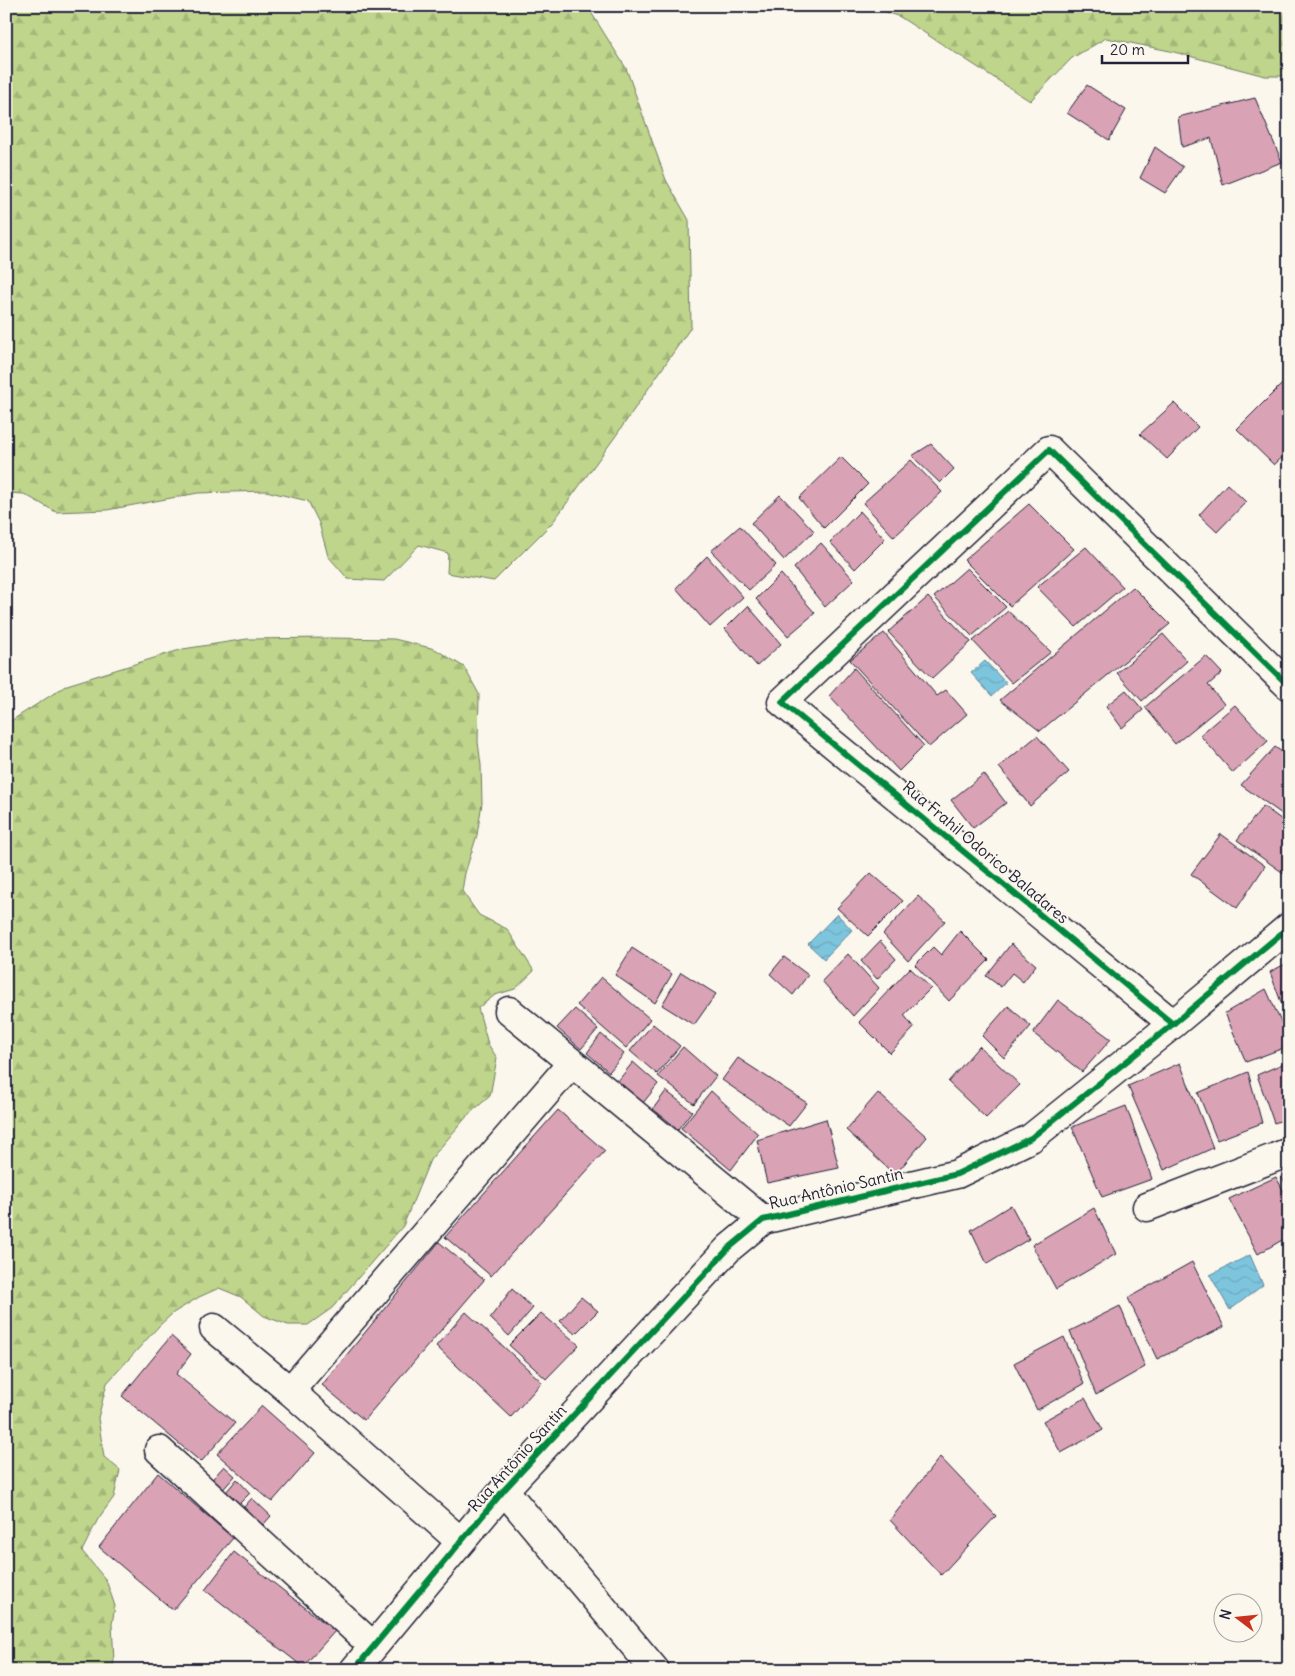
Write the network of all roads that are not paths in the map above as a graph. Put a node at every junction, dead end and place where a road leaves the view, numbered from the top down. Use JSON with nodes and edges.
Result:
{"nodes":[{"id":1,"x":1289,"y":686,"type":"edge"},
{"id":2,"x":1289,"y":927,"type":"edge"},
{"id":3,"x":508,"y":1011,"type":"dead end"},
{"id":4,"x":1173,"y":1024,"type":"junction"},
{"id":5,"x":571,"y":1064,"type":"junction"},
{"id":6,"x":1289,"y":1152,"type":"edge"},
{"id":7,"x":1147,"y":1208,"type":"dead end"},
{"id":8,"x":763,"y":1220,"type":"junction"},
{"id":9,"x":214,"y":1328,"type":"dead end"},
{"id":10,"x":290,"y":1391,"type":"junction"},
{"id":11,"x":159,"y":1450,"type":"dead end"},
{"id":12,"x":504,"y":1490,"type":"junction"},
{"id":13,"x":460,"y":1541,"type":"junction"},
{"id":14,"x":373,"y":1646,"type":"junction"},
{"id":15,"x":354,"y":1670,"type":"edge"},
{"id":16,"x":655,"y":1670,"type":"edge"}],
"edges":[{"from":1,"to":4,"type":"street","name":"Rua Frahil Odorico Baladares"},
{"from":2,"to":4,"type":"street","name":"Rua Antônio Santin"},
{"from":3,"to":5,"type":"street"},
{"from":4,"to":8,"type":"street","name":"Rua Antônio Santin"},
{"from":5,"to":8,"type":"street"},
{"from":5,"to":10,"type":"street"},
{"from":6,"to":7,"type":"street"},
{"from":8,"to":12,"type":"street","name":"Rua Antônio Santin"},
{"from":9,"to":10,"type":"street"},
{"from":10,"to":13,"type":"street"},
{"from":11,"to":14,"type":"street"},
{"from":12,"to":13,"type":"street","name":"Rua Antônio Santin"},
{"from":12,"to":16,"type":"street"},
{"from":13,"to":14,"type":"street","name":"Rua Antônio Santin"},
{"from":14,"to":15,"type":"street","name":"Rua Antônio Santin"}]}
